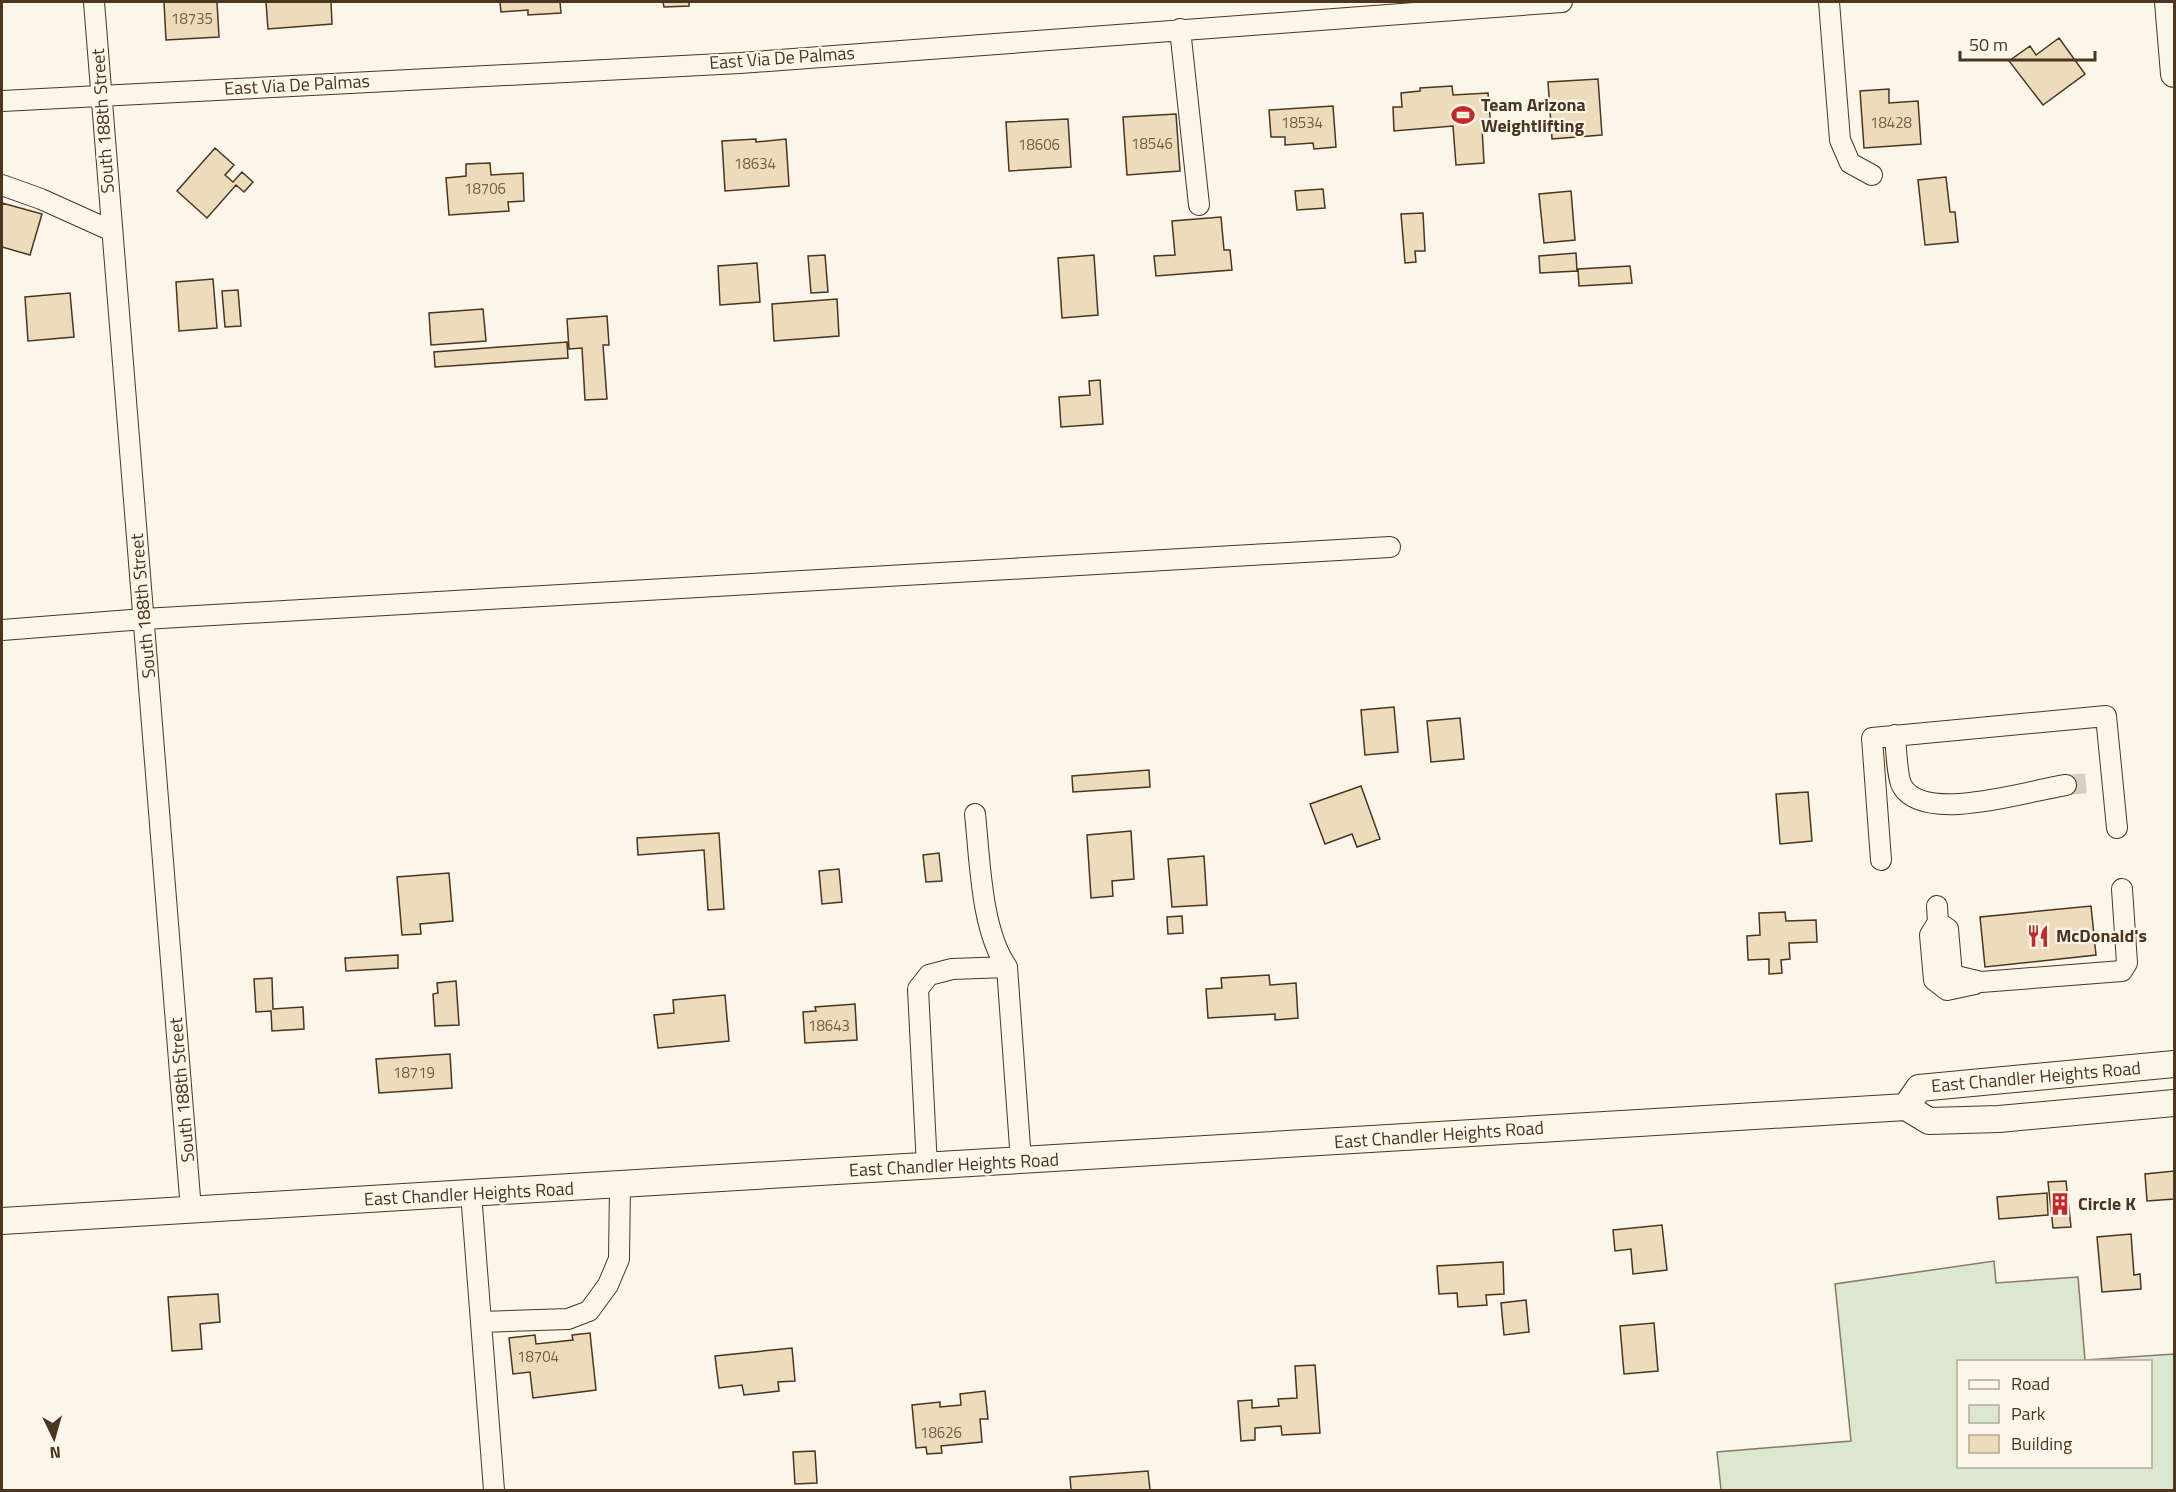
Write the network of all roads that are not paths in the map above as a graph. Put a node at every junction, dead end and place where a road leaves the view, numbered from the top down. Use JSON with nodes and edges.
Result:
{"nodes":[{"id":1,"x":94,"y":2,"type":"edge"},
{"id":2,"x":1562,"y":2,"type":"edge"},
{"id":3,"x":1829,"y":2,"type":"edge"},
{"id":4,"x":2168,"y":2,"type":"edge"},
{"id":5,"x":1180,"y":29,"type":"junction"},
{"id":6,"x":2175,"y":74,"type":"edge"},
{"id":7,"x":101,"y":94,"type":"junction"},
{"id":8,"x":2,"y":101,"type":"edge"},
{"id":9,"x":1872,"y":175,"type":"dead end"},
{"id":10,"x":2,"y":185,"type":"edge"},
{"id":11,"x":1199,"y":206,"type":"dead end"},
{"id":12,"x":112,"y":231,"type":"junction"},
{"id":13,"x":1390,"y":547,"type":"dead end"},
{"id":14,"x":144,"y":619,"type":"junction"},
{"id":15,"x":2,"y":630,"type":"edge"},
{"id":16,"x":1895,"y":735,"type":"junction"},
{"id":17,"x":2066,"y":785,"type":"tunnel mouth"},
{"id":18,"x":975,"y":814,"type":"dead end"},
{"id":19,"x":2117,"y":828,"type":"dead end"},
{"id":20,"x":1881,"y":860,"type":"dead end"},
{"id":21,"x":2122,"y":889,"type":"dead end"},
{"id":22,"x":1938,"y":914,"type":"dead end"},
{"id":23,"x":1007,"y":967,"type":"junction"},
{"id":24,"x":2175,"y":1064,"type":"edge"},
{"id":25,"x":2175,"y":1103,"type":"edge"},
{"id":26,"x":1906,"y":1107,"type":"junction"},
{"id":27,"x":1021,"y":1161,"type":"junction"},
{"id":28,"x":927,"y":1167,"type":"junction"},
{"id":29,"x":620,"y":1185,"type":"junction"},
{"id":30,"x":471,"y":1193,"type":"junction"},
{"id":31,"x":191,"y":1210,"type":"junction"},
{"id":32,"x":2,"y":1221,"type":"edge"},
{"id":33,"x":481,"y":1322,"type":"junction"},
{"id":34,"x":494,"y":1491,"type":"edge"}],
"edges":[{"from":1,"to":7,"type":"street","name":"South 188th Street"},
{"from":2,"to":5,"type":"street","name":"East Via De Palmas"},
{"from":3,"to":9,"type":"street"},
{"from":4,"to":6,"type":"main road"},
{"from":5,"to":7,"type":"street","name":"East Via De Palmas"},
{"from":5,"to":11,"type":"street"},
{"from":7,"to":8,"type":"street","name":"East Via De Palmas"},
{"from":7,"to":12,"type":"street","name":"South 188th Street"},
{"from":10,"to":12,"type":"street"},
{"from":12,"to":14,"type":"street","name":"South 188th Street"},
{"from":13,"to":14,"type":"street"},
{"from":14,"to":15,"type":"street"},
{"from":14,"to":31,"type":"street","name":"South 188th Street"},
{"from":16,"to":17,"type":"street"},
{"from":16,"to":19,"type":"street"},
{"from":16,"to":20,"type":"street"},
{"from":18,"to":23,"type":"street"},
{"from":21,"to":22,"type":"street"},
{"from":23,"to":27,"type":"street"},
{"from":23,"to":28,"type":"street"},
{"from":24,"to":26,"type":"main road","name":"East Chandler Heights Road"},
{"from":25,"to":26,"type":"main road","name":"East Chandler Heights Road"},
{"from":26,"to":27,"type":"main road","name":"East Chandler Heights Road"},
{"from":27,"to":28,"type":"main road","name":"East Chandler Heights Road"},
{"from":28,"to":29,"type":"main road","name":"East Chandler Heights Road"},
{"from":29,"to":30,"type":"main road","name":"East Chandler Heights Road"},
{"from":29,"to":33,"type":"street"},
{"from":30,"to":31,"type":"main road","name":"East Chandler Heights Road"},
{"from":30,"to":33,"type":"street"},
{"from":31,"to":32,"type":"main road","name":"East Chandler Heights Road"},
{"from":33,"to":34,"type":"street"}]}
